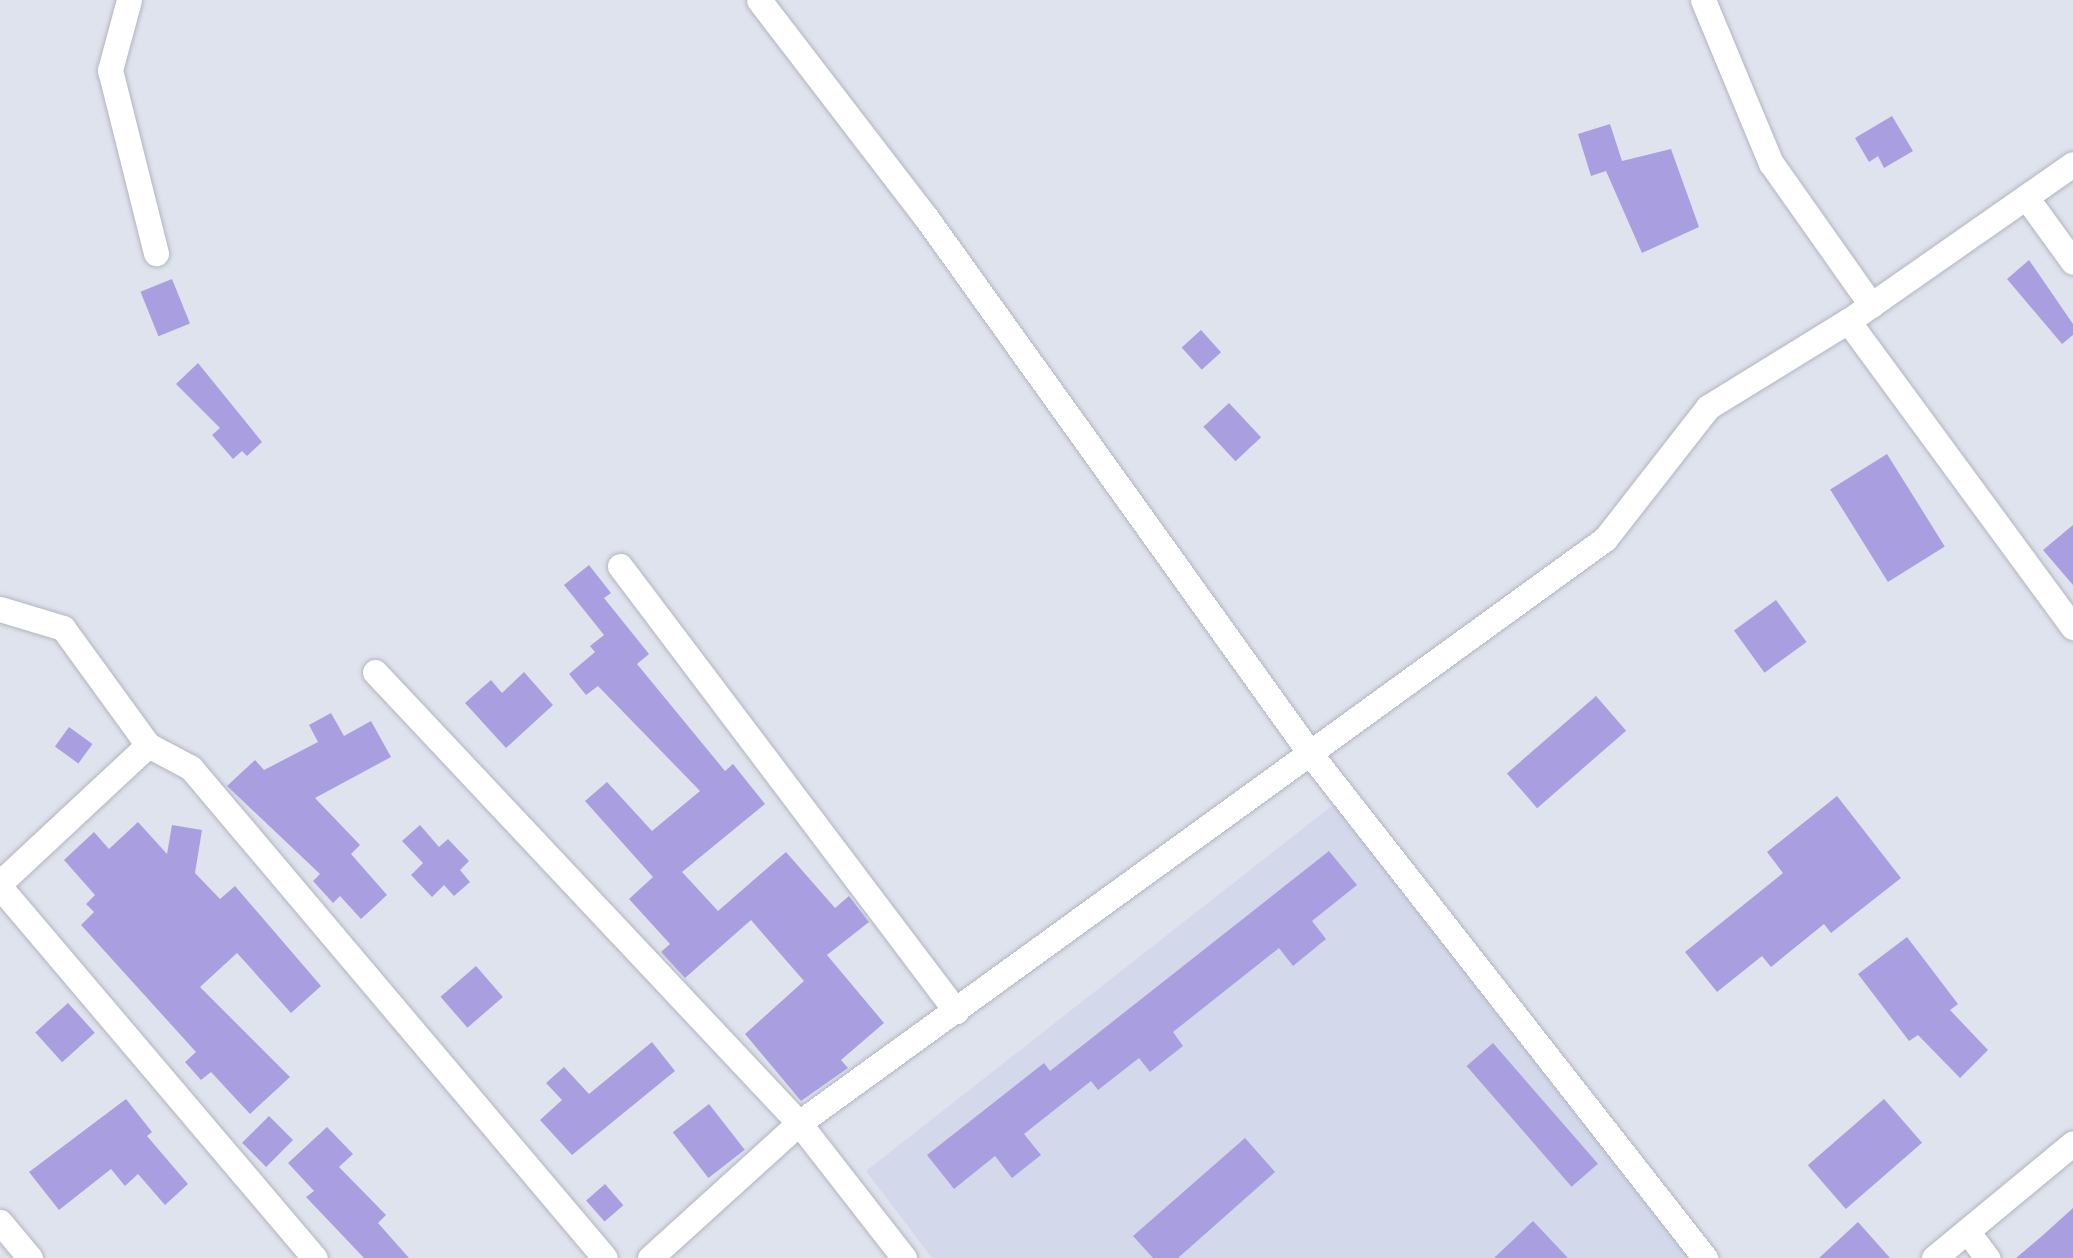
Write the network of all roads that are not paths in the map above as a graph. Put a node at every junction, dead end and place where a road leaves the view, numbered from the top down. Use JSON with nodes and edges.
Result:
{"nodes":[{"id":1,"x":129,"y":0,"type":"edge"},
{"id":2,"x":758,"y":0,"type":"edge"},
{"id":3,"x":1703,"y":0,"type":"edge"},
{"id":4,"x":2073,"y":164,"type":"edge"},
{"id":5,"x":2026,"y":197,"type":"junction"},
{"id":6,"x":156,"y":253,"type":"dead end"},
{"id":7,"x":2073,"y":262,"type":"edge"},
{"id":8,"x":1871,"y":305,"type":"junction"},
{"id":9,"x":1848,"y":321,"type":"junction"},
{"id":10,"x":620,"y":566,"type":"dead end"},
{"id":11,"x":0,"y":609,"type":"edge"},
{"id":12,"x":2073,"y":627,"type":"edge"},
{"id":13,"x":376,"y":672,"type":"dead end"},
{"id":14,"x":148,"y":745,"type":"junction"},
{"id":15,"x":1312,"y":756,"type":"junction"},
{"id":16,"x":0,"y":885,"type":"edge"},
{"id":17,"x":956,"y":1010,"type":"junction"},
{"id":18,"x":799,"y":1123,"type":"junction"},
{"id":19,"x":2073,"y":1142,"type":"edge"},
{"id":20,"x":0,"y":1222,"type":"edge"},
{"id":21,"x":1966,"y":1232,"type":"junction"},
{"id":22,"x":30,"y":1258,"type":"edge"},
{"id":23,"x":315,"y":1258,"type":"edge"},
{"id":24,"x":605,"y":1258,"type":"edge"},
{"id":25,"x":650,"y":1258,"type":"edge"},
{"id":26,"x":904,"y":1258,"type":"edge"},
{"id":27,"x":1705,"y":1258,"type":"edge"},
{"id":28,"x":1934,"y":1258,"type":"edge"},
{"id":29,"x":1988,"y":1258,"type":"edge"}],
"edges":[{"from":1,"to":6,"type":"street"},
{"from":2,"to":15,"type":"street"},
{"from":3,"to":8,"type":"street"},
{"from":4,"to":5,"type":"street"},
{"from":5,"to":7,"type":"street"},
{"from":5,"to":8,"type":"street"},
{"from":8,"to":9,"type":"street"},
{"from":9,"to":12,"type":"street"},
{"from":9,"to":15,"type":"street"},
{"from":10,"to":17,"type":"street"},
{"from":11,"to":14,"type":"street"},
{"from":13,"to":18,"type":"street"},
{"from":14,"to":16,"type":"street"},
{"from":14,"to":24,"type":"street"},
{"from":15,"to":17,"type":"street"},
{"from":15,"to":27,"type":"street"},
{"from":16,"to":23,"type":"street"},
{"from":17,"to":18,"type":"street"},
{"from":18,"to":25,"type":"street"},
{"from":18,"to":26,"type":"street"},
{"from":19,"to":21,"type":"street"},
{"from":20,"to":22,"type":"street"},
{"from":21,"to":28,"type":"street"},
{"from":21,"to":29,"type":"street"}]}
